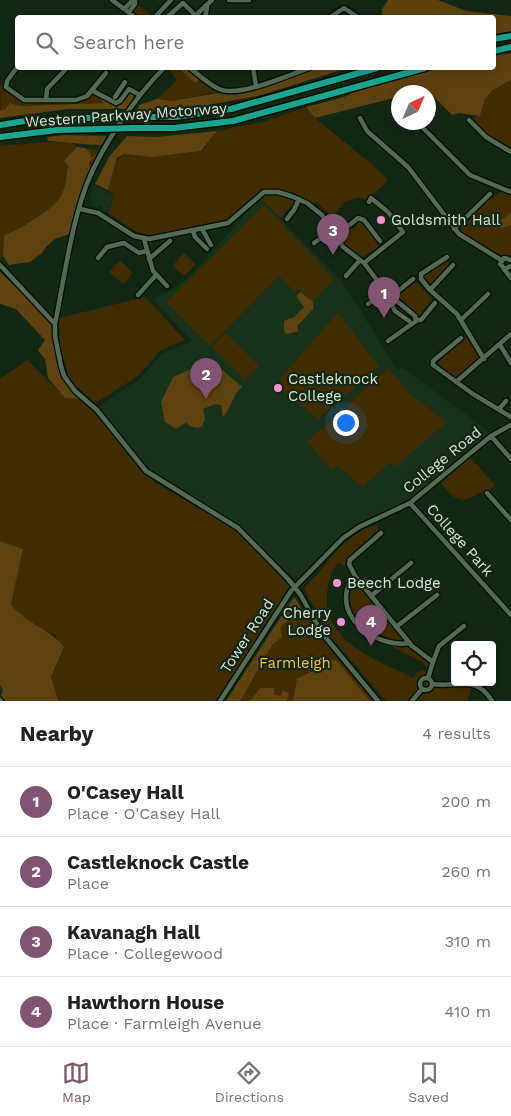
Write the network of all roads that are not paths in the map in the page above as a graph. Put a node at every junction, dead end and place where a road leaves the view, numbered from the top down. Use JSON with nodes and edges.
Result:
{"nodes":[{"id":1,"x":112,"y":0,"type":"edge"},
{"id":2,"x":134,"y":0,"type":"edge"},
{"id":3,"x":171,"y":0,"type":"edge"},
{"id":4,"x":212,"y":0,"type":"edge"},
{"id":5,"x":229,"y":0,"type":"edge"},
{"id":6,"x":249,"y":0,"type":"edge"},
{"id":7,"x":204,"y":6,"type":"junction"},
{"id":8,"x":126,"y":11,"type":"junction"},
{"id":9,"x":132,"y":15,"type":"edge"},
{"id":10,"x":157,"y":15,"type":"edge"},
{"id":11,"x":169,"y":15,"type":"edge"},
{"id":12,"x":194,"y":15,"type":"edge"},
{"id":13,"x":196,"y":15,"type":"edge"},
{"id":14,"x":206,"y":15,"type":"edge"},
{"id":15,"x":333,"y":15,"type":"edge"},
{"id":16,"x":354,"y":15,"type":"edge"},
{"id":17,"x":511,"y":36,"type":"edge"},
{"id":18,"x":496,"y":39,"type":"edge"},
{"id":19,"x":511,"y":47,"type":"edge"},
{"id":20,"x":496,"y":51,"type":"edge"},
{"id":21,"x":15,"y":70,"type":"edge"},
{"id":22,"x":65,"y":70,"type":"edge"},
{"id":23,"x":162,"y":70,"type":"edge"},
{"id":24,"x":192,"y":70,"type":"edge"},
{"id":25,"x":198,"y":70,"type":"edge"},
{"id":26,"x":253,"y":70,"type":"edge"},
{"id":27,"x":300,"y":70,"type":"edge"},
{"id":28,"x":370,"y":70,"type":"edge"},
{"id":29,"x":418,"y":70,"type":"edge"},
{"id":30,"x":106,"y":73,"type":"dead end"},
{"id":31,"x":196,"y":73,"type":"junction"},
{"id":32,"x":125,"y":82,"type":"dead end"},
{"id":33,"x":256,"y":86,"type":"junction"},
{"id":34,"x":121,"y":88,"type":"junction"},
{"id":35,"x":93,"y":91,"type":"junction"},
{"id":36,"x":126,"y":92,"type":"junction"},
{"id":37,"x":140,"y":95,"type":"junction"},
{"id":38,"x":115,"y":97,"type":"dead end"},
{"id":39,"x":46,"y":100,"type":"junction"},
{"id":40,"x":360,"y":118,"type":"dead end"},
{"id":41,"x":470,"y":120,"type":"dead end"},
{"id":42,"x":0,"y":125,"type":"edge"},
{"id":43,"x":425,"y":130,"type":"edge"},
{"id":44,"x":0,"y":137,"type":"edge"},
{"id":45,"x":511,"y":152,"type":"edge"},
{"id":46,"x":511,"y":192,"type":"edge"},
{"id":47,"x":490,"y":194,"type":"dead end"},
{"id":48,"x":299,"y":199,"type":"junction"},
{"id":49,"x":369,"y":202,"type":"dead end"},
{"id":50,"x":80,"y":209,"type":"junction"},
{"id":51,"x":287,"y":219,"type":"dead end"},
{"id":52,"x":202,"y":229,"type":"junction"},
{"id":53,"x":333,"y":229,"type":"junction"},
{"id":54,"x":454,"y":229,"type":"junction"},
{"id":55,"x":193,"y":231,"type":"junction"},
{"id":56,"x":337,"y":235,"type":"junction"},
{"id":57,"x":144,"y":239,"type":"junction"},
{"id":58,"x":170,"y":241,"type":"dead end"},
{"id":59,"x":380,"y":241,"type":"dead end"},
{"id":60,"x":314,"y":243,"type":"dead end"},
{"id":61,"x":211,"y":245,"type":"dead end"},
{"id":62,"x":207,"y":249,"type":"dead end"},
{"id":63,"x":146,"y":251,"type":"junction"},
{"id":64,"x":447,"y":256,"type":"dead end"},
{"id":65,"x":98,"y":258,"type":"dead end"},
{"id":66,"x":149,"y":259,"type":"junction"},
{"id":67,"x":501,"y":260,"type":"junction"},
{"id":68,"x":511,"y":260,"type":"edge"},
{"id":69,"x":362,"y":262,"type":"junction"},
{"id":70,"x":0,"y":265,"type":"edge"},
{"id":71,"x":453,"y":265,"type":"dead end"},
{"id":72,"x":511,"y":266,"type":"edge"},
{"id":73,"x":503,"y":268,"type":"junction"},
{"id":74,"x":156,"y":275,"type":"junction"},
{"id":75,"x":346,"y":276,"type":"dead end"},
{"id":76,"x":511,"y":278,"type":"edge"},
{"id":77,"x":412,"y":281,"type":"dead end"},
{"id":78,"x":167,"y":286,"type":"dead end"},
{"id":79,"x":430,"y":290,"type":"junction"},
{"id":80,"x":386,"y":292,"type":"junction"},
{"id":81,"x":138,"y":294,"type":"dead end"},
{"id":82,"x":488,"y":294,"type":"dead end"},
{"id":83,"x":391,"y":298,"type":"junction"},
{"id":84,"x":435,"y":303,"type":"dead end"},
{"id":85,"x":368,"y":304,"type":"dead end"},
{"id":86,"x":403,"y":304,"type":"junction"},
{"id":87,"x":395,"y":311,"type":"junction"},
{"id":88,"x":416,"y":320,"type":"junction"},
{"id":89,"x":461,"y":320,"type":"junction"},
{"id":90,"x":409,"y":321,"type":"dead end"},
{"id":91,"x":55,"y":324,"type":"junction"},
{"id":92,"x":511,"y":334,"type":"edge"},
{"id":93,"x":461,"y":338,"type":"dead end"},
{"id":94,"x":388,"y":341,"type":"dead end"},
{"id":95,"x":500,"y":345,"type":"junction"},
{"id":96,"x":484,"y":359,"type":"junction"},
{"id":97,"x":511,"y":362,"type":"edge"},
{"id":98,"x":456,"y":382,"type":"junction"},
{"id":99,"x":506,"y":400,"type":"dead end"},
{"id":100,"x":499,"y":409,"type":"junction"},
{"id":101,"x":511,"y":417,"type":"edge"},
{"id":102,"x":511,"y":425,"type":"edge"},
{"id":103,"x":491,"y":436,"type":"junction"},
{"id":104,"x":511,"y":459,"type":"edge"},
{"id":105,"x":487,"y":492,"type":"dead end"},
{"id":106,"x":410,"y":503,"type":"junction"},
{"id":107,"x":511,"y":520,"type":"edge"},
{"id":108,"x":381,"y":534,"type":"dead end"},
{"id":109,"x":411,"y":563,"type":"dead end"},
{"id":110,"x":355,"y":576,"type":"junction"},
{"id":111,"x":295,"y":586,"type":"junction"},
{"id":112,"x":437,"y":594,"type":"dead end"},
{"id":113,"x":371,"y":596,"type":"junction"},
{"id":114,"x":511,"y":615,"type":"edge"},
{"id":115,"x":464,"y":626,"type":"dead end"},
{"id":116,"x":396,"y":628,"type":"junction"},
{"id":117,"x":409,"y":643,"type":"junction"},
{"id":118,"x":433,"y":662,"type":"junction"},
{"id":119,"x":428,"y":678,"type":"junction"},
{"id":120,"x":432,"y":684,"type":"junction"},
{"id":121,"x":451,"y":685,"type":"edge"},
{"id":122,"x":483,"y":686,"type":"edge"},
{"id":123,"x":422,"y":689,"type":"junction"},
{"id":124,"x":220,"y":701,"type":"edge"},
{"id":125,"x":378,"y":701,"type":"edge"},
{"id":126,"x":412,"y":701,"type":"edge"},
{"id":127,"x":492,"y":701,"type":"edge"}],
"edges":[{"from":1,"to":8,"type":"street"},
{"from":2,"to":8,"type":"street"},
{"from":3,"to":10,"type":"street"},
{"from":4,"to":7,"type":"street"},
{"from":5,"to":6,"type":"street"},
{"from":7,"to":13,"type":"street"},
{"from":7,"to":14,"type":"street"},
{"from":8,"to":9,"type":"street"},
{"from":11,"to":12,"type":"street"},
{"from":15,"to":16,"type":"street"},
{"from":17,"to":18,"type":"highway"},
{"from":19,"to":20,"type":"highway"},
{"from":21,"to":39,"type":"street"},
{"from":22,"to":39,"type":"street"},
{"from":23,"to":37,"type":"street"},
{"from":24,"to":31,"type":"street"},
{"from":25,"to":31,"type":"street"},
{"from":26,"to":33,"type":"street"},
{"from":27,"to":33,"type":"street"},
{"from":28,"to":42,"type":"highway","name":"Western Parkway Motorway","bridge":true},
{"from":29,"to":44,"type":"highway","name":"Western Parkway Motorway","bridge":true},
{"from":30,"to":35,"type":"street"},
{"from":31,"to":33,"type":"street"},
{"from":32,"to":34,"type":"street"},
{"from":34,"to":36,"type":"street"},
{"from":34,"to":38,"type":"street"},
{"from":35,"to":36,"type":"street"},
{"from":35,"to":39,"type":"street"},
{"from":36,"to":37,"type":"street"},
{"from":37,"to":50,"type":"street"},
{"from":40,"to":54,"type":"street"},
{"from":41,"to":45,"type":"street"},
{"from":43,"to":46,"type":"street"},
{"from":47,"to":54,"type":"street"},
{"from":48,"to":51,"type":"street"},
{"from":48,"to":52,"type":"street"},
{"from":48,"to":53,"type":"street"},
{"from":49,"to":69,"type":"street"},
{"from":50,"to":57,"type":"street"},
{"from":50,"to":91,"type":"street"},
{"from":52,"to":55,"type":"street"},
{"from":52,"to":61,"type":"street"},
{"from":53,"to":56,"type":"street"},
{"from":53,"to":60,"type":"street"},
{"from":54,"to":67,"type":"street"},
{"from":55,"to":57,"type":"street"},
{"from":55,"to":62,"type":"street"},
{"from":56,"to":59,"type":"street"},
{"from":56,"to":69,"type":"street"},
{"from":57,"to":63,"type":"street"},
{"from":58,"to":66,"type":"street"},
{"from":63,"to":65,"type":"street"},
{"from":63,"to":66,"type":"street"},
{"from":64,"to":79,"type":"street"},
{"from":66,"to":74,"type":"street"},
{"from":67,"to":68,"type":"street"},
{"from":67,"to":73,"type":"street"},
{"from":69,"to":75,"type":"street"},
{"from":69,"to":80,"type":"street"},
{"from":70,"to":91,"type":"street"},
{"from":71,"to":79,"type":"street"},
{"from":72,"to":73,"type":"street"},
{"from":73,"to":76,"type":"street"},
{"from":74,"to":78,"type":"street"},
{"from":74,"to":81,"type":"street"},
{"from":77,"to":83,"type":"street"},
{"from":79,"to":89,"type":"street"},
{"from":80,"to":83,"type":"street"},
{"from":80,"to":85,"type":"street"},
{"from":82,"to":89,"type":"street"},
{"from":83,"to":86,"type":"street"},
{"from":83,"to":87,"type":"street"},
{"from":84,"to":88,"type":"street"},
{"from":86,"to":87,"type":"street"},
{"from":86,"to":88,"type":"street"},
{"from":87,"to":90,"type":"street"},
{"from":88,"to":94,"type":"street"},
{"from":89,"to":96,"type":"street"},
{"from":91,"to":111,"type":"street"},
{"from":92,"to":95,"type":"street"},
{"from":93,"to":98,"type":"street"},
{"from":95,"to":96,"type":"street"},
{"from":95,"to":97,"type":"street"},
{"from":96,"to":98,"type":"street"},
{"from":98,"to":100,"type":"street"},
{"from":99,"to":100,"type":"street"},
{"from":100,"to":101,"type":"street"},
{"from":102,"to":103,"type":"street","name":"College Road"},
{"from":103,"to":104,"type":"street"},
{"from":103,"to":106,"type":"street","name":"College Road"},
{"from":105,"to":107,"type":"street"},
{"from":106,"to":111,"type":"street","name":"College Road"},
{"from":106,"to":114,"type":"street","name":"College Park"},
{"from":108,"to":110,"type":"street"},
{"from":109,"to":113,"type":"street"},
{"from":110,"to":113,"type":"street"},
{"from":110,"to":117,"type":"street"},
{"from":111,"to":124,"type":"street","name":"Tower Road"},
{"from":111,"to":125,"type":"street"},
{"from":112,"to":116,"type":"street"},
{"from":113,"to":116,"type":"street"},
{"from":115,"to":118,"type":"street"},
{"from":116,"to":117,"type":"street"},
{"from":117,"to":118,"type":"street"},
{"from":118,"to":119,"type":"street"},
{"from":119,"to":120,"type":"street"},
{"from":119,"to":123,"type":"street"},
{"from":120,"to":121,"type":"street"},
{"from":120,"to":123,"type":"street"},
{"from":122,"to":127,"type":"street"},
{"from":123,"to":126,"type":"street"}]}
